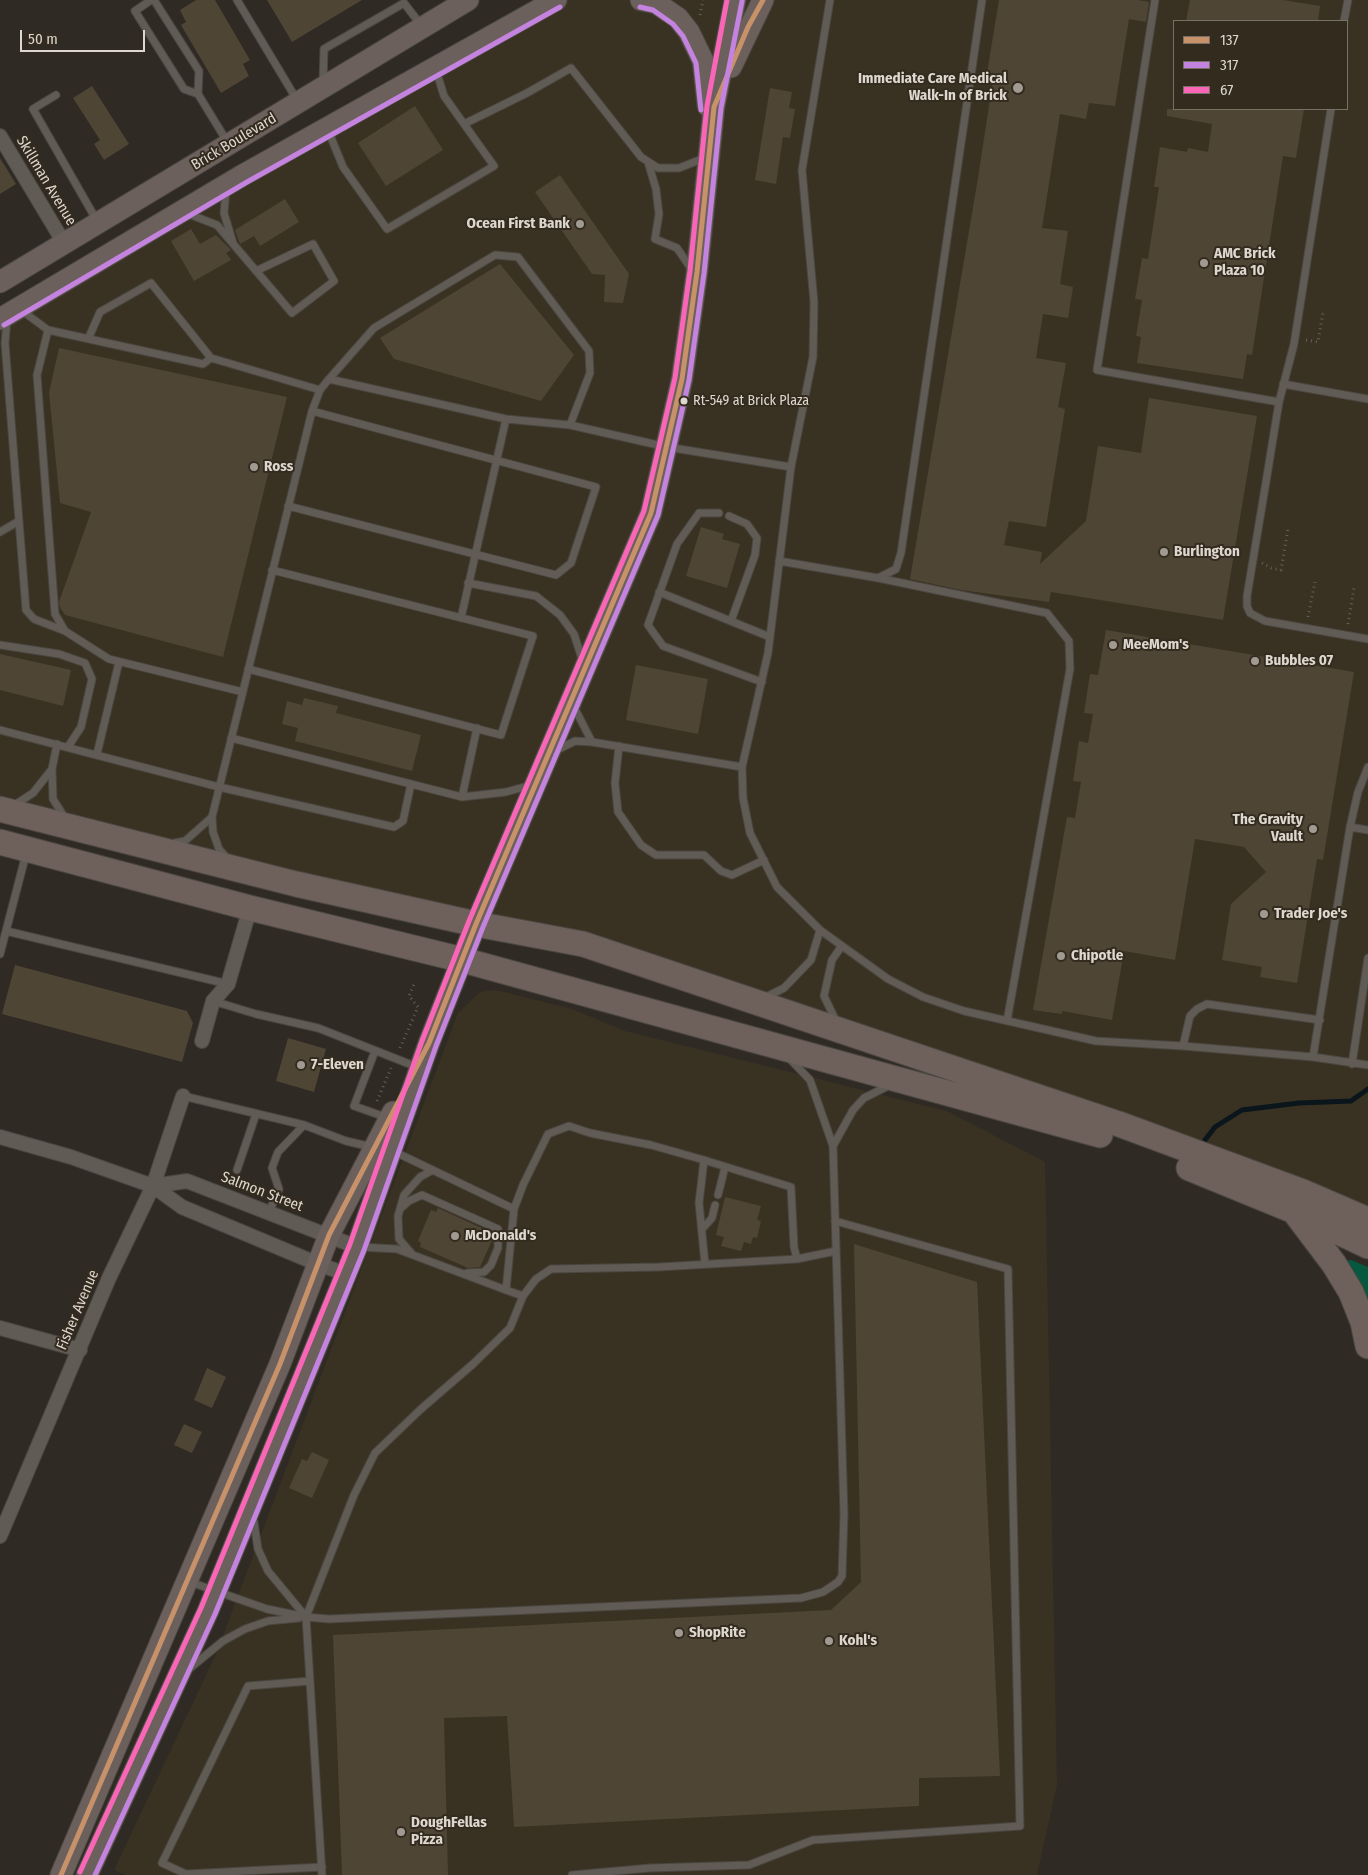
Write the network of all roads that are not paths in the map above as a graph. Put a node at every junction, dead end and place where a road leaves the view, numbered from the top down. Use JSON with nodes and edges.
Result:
{"nodes":[{"id":1,"x":153,"y":0,"type":"edge"},
{"id":2,"x":237,"y":0,"type":"edge"},
{"id":3,"x":556,"y":0,"type":"edge"},
{"id":4,"x":641,"y":0,"type":"edge"},
{"id":5,"x":735,"y":0,"type":"edge"},
{"id":6,"x":763,"y":0,"type":"edge"},
{"id":7,"x":830,"y":0,"type":"edge"},
{"id":8,"x":982,"y":0,"type":"edge"},
{"id":9,"x":1155,"y":0,"type":"edge"},
{"id":10,"x":1348,"y":0,"type":"edge"},
{"id":11,"x":403,"y":2,"type":"edge"},
{"id":12,"x":457,"y":3,"type":"edge"},
{"id":13,"x":1344,"y":20,"type":"edge"},
{"id":14,"x":423,"y":27,"type":"junction"},
{"id":15,"x":436,"y":67,"type":"junction"},
{"id":16,"x":322,"y":88,"type":"junction"},
{"id":17,"x":198,"y":94,"type":"junction"},
{"id":18,"x":56,"y":96,"type":"dead end"},
{"id":19,"x":299,"y":102,"type":"junction"},
{"id":20,"x":714,"y":106,"type":"junction"},
{"id":21,"x":1330,"y":110,"type":"edge"},
{"id":22,"x":464,"y":124,"type":"junction"},
{"id":23,"x":327,"y":128,"type":"junction"},
{"id":24,"x":0,"y":136,"type":"edge"},
{"id":25,"x":229,"y":146,"type":"junction"},
{"id":26,"x":710,"y":146,"type":"junction"},
{"id":27,"x":648,"y":162,"type":"junction"},
{"id":28,"x":227,"y":184,"type":"junction"},
{"id":29,"x":181,"y":211,"type":"junction"},
{"id":30,"x":98,"y":223,"type":"junction"},
{"id":31,"x":64,"y":244,"type":"junction"},
{"id":32,"x":234,"y":245,"type":"junction"},
{"id":33,"x":256,"y":271,"type":"junction"},
{"id":34,"x":696,"y":277,"type":"junction"},
{"id":35,"x":0,"y":282,"type":"edge"},
{"id":36,"x":9,"y":314,"type":"edge"},
{"id":37,"x":48,"y":330,"type":"junction"},
{"id":38,"x":89,"y":337,"type":"junction"},
{"id":39,"x":211,"y":358,"type":"junction"},
{"id":40,"x":0,"y":369,"type":"edge"},
{"id":41,"x":7,"y":378,"type":"junction"},
{"id":42,"x":329,"y":379,"type":"junction"},
{"id":43,"x":1283,"y":384,"type":"junction"},
{"id":44,"x":320,"y":390,"type":"junction"},
{"id":45,"x":1368,"y":399,"type":"edge"},
{"id":46,"x":1279,"y":402,"type":"junction"},
{"id":47,"x":312,"y":411,"type":"junction"},
{"id":48,"x":506,"y":419,"type":"junction"},
{"id":49,"x":570,"y":425,"type":"junction"},
{"id":50,"x":667,"y":447,"type":"junction"},
{"id":51,"x":496,"y":460,"type":"junction"},
{"id":52,"x":791,"y":467,"type":"junction"},
{"id":53,"x":288,"y":506,"type":"junction"},
{"id":54,"x":719,"y":513,"type":"dead end"},
{"id":55,"x":729,"y":516,"type":"dead end"},
{"id":56,"x":19,"y":520,"type":"junction"},
{"id":57,"x":0,"y":532,"type":"edge"},
{"id":58,"x":475,"y":554,"type":"junction"},
{"id":59,"x":779,"y":561,"type":"junction"},
{"id":60,"x":272,"y":570,"type":"junction"},
{"id":61,"x":878,"y":578,"type":"junction"},
{"id":62,"x":468,"y":583,"type":"junction"},
{"id":63,"x":659,"y":592,"type":"junction"},
{"id":64,"x":461,"y":618,"type":"junction"},
{"id":65,"x":730,"y":621,"type":"junction"},
{"id":66,"x":65,"y":630,"type":"junction"},
{"id":67,"x":770,"y":637,"type":"junction"},
{"id":68,"x":1368,"y":639,"type":"edge"},
{"id":69,"x":0,"y":645,"type":"edge"},
{"id":70,"x":118,"y":662,"type":"junction"},
{"id":71,"x":248,"y":669,"type":"junction"},
{"id":72,"x":585,"y":669,"type":"junction"},
{"id":73,"x":762,"y":682,"type":"junction"},
{"id":74,"x":243,"y":692,"type":"junction"},
{"id":75,"x":572,"y":700,"type":"junction"},
{"id":76,"x":477,"y":728,"type":"junction"},
{"id":77,"x":0,"y":730,"type":"edge"},
{"id":78,"x":231,"y":738,"type":"junction"},
{"id":79,"x":592,"y":742,"type":"junction"},
{"id":80,"x":57,"y":744,"type":"junction"},
{"id":81,"x":618,"y":746,"type":"junction"},
{"id":82,"x":68,"y":747,"type":"junction"},
{"id":83,"x":97,"y":754,"type":"junction"},
{"id":84,"x":548,"y":755,"type":"junction"},
{"id":85,"x":1368,"y":766,"type":"edge"},
{"id":86,"x":742,"y":767,"type":"junction"},
{"id":87,"x":52,"y":769,"type":"junction"},
{"id":88,"x":536,"y":783,"type":"junction"},
{"id":89,"x":411,"y":784,"type":"junction"},
{"id":90,"x":219,"y":787,"type":"junction"},
{"id":91,"x":462,"y":797,"type":"junction"},
{"id":92,"x":3,"y":810,"type":"edge"},
{"id":93,"x":212,"y":817,"type":"junction"},
{"id":94,"x":70,"y":827,"type":"junction"},
{"id":95,"x":1350,"y":827,"type":"junction"},
{"id":96,"x":1368,"y":830,"type":"edge"},
{"id":97,"x":0,"y":842,"type":"edge"},
{"id":98,"x":152,"y":847,"type":"junction"},
{"id":99,"x":27,"y":848,"type":"junction"},
{"id":100,"x":764,"y":860,"type":"junction"},
{"id":101,"x":236,"y":869,"type":"junction"},
{"id":102,"x":250,"y":908,"type":"junction"},
{"id":103,"x":476,"y":924,"type":"junction"},
{"id":104,"x":820,"y":930,"type":"junction"},
{"id":105,"x":6,"y":931,"type":"junction"},
{"id":106,"x":841,"y":947,"type":"junction"},
{"id":107,"x":0,"y":954,"type":"edge"},
{"id":108,"x":1368,"y":958,"type":"edge"},
{"id":109,"x":463,"y":960,"type":"junction"},
{"id":110,"x":228,"y":984,"type":"junction"},
{"id":111,"x":212,"y":1001,"type":"junction"},
{"id":112,"x":753,"y":1003,"type":"junction"},
{"id":113,"x":1320,"y":1020,"type":"junction"},
{"id":114,"x":1007,"y":1021,"type":"junction"},
{"id":115,"x":840,"y":1031,"type":"junction"},
{"id":116,"x":202,"y":1041,"type":"dead end"},
{"id":117,"x":429,"y":1043,"type":"junction"},
{"id":118,"x":778,"y":1046,"type":"junction"},
{"id":119,"x":1183,"y":1046,"type":"junction"},
{"id":120,"x":375,"y":1051,"type":"junction"},
{"id":121,"x":1314,"y":1057,"type":"junction"},
{"id":122,"x":1352,"y":1064,"type":"junction"},
{"id":123,"x":1368,"y":1065,"type":"edge"},
{"id":124,"x":417,"y":1067,"type":"junction"},
{"id":125,"x":899,"y":1080,"type":"junction"},
{"id":126,"x":183,"y":1096,"type":"joint"},
{"id":127,"x":256,"y":1114,"type":"junction"},
{"id":128,"x":381,"y":1116,"type":"junction"},
{"id":129,"x":304,"y":1125,"type":"junction"},
{"id":130,"x":0,"y":1137,"type":"edge"},
{"id":131,"x":833,"y":1146,"type":"junction"},
{"id":132,"x":383,"y":1149,"type":"junction"},
{"id":133,"x":704,"y":1160,"type":"junction"},
{"id":134,"x":725,"y":1167,"type":"junction"},
{"id":135,"x":236,"y":1170,"type":"dead end"},
{"id":136,"x":433,"y":1170,"type":"junction"},
{"id":137,"x":153,"y":1186,"type":"junction"},
{"id":138,"x":718,"y":1195,"type":"dead end"},
{"id":139,"x":715,"y":1205,"type":"dead end"},
{"id":140,"x":400,"y":1209,"type":"junction"},
{"id":141,"x":514,"y":1209,"type":"junction"},
{"id":142,"x":1294,"y":1211,"type":"junction"},
{"id":143,"x":269,"y":1212,"type":"junction"},
{"id":144,"x":1368,"y":1220,"type":"edge"},
{"id":145,"x":835,"y":1221,"type":"junction"},
{"id":146,"x":702,"y":1229,"type":"junction"},
{"id":147,"x":329,"y":1235,"type":"junction"},
{"id":148,"x":1368,"y":1246,"type":"edge"},
{"id":149,"x":357,"y":1247,"type":"junction"},
{"id":150,"x":836,"y":1251,"type":"junction"},
{"id":151,"x":414,"y":1256,"type":"junction"},
{"id":152,"x":798,"y":1259,"type":"junction"},
{"id":153,"x":318,"y":1264,"type":"junction"},
{"id":154,"x":705,"y":1264,"type":"junction"},
{"id":155,"x":456,"y":1272,"type":"junction"},
{"id":156,"x":346,"y":1274,"type":"junction"},
{"id":157,"x":506,"y":1290,"type":"junction"},
{"id":158,"x":523,"y":1296,"type":"junction"},
{"id":159,"x":0,"y":1328,"type":"edge"},
{"id":160,"x":1368,"y":1346,"type":"edge"},
{"id":161,"x":80,"y":1350,"type":"junction"},
{"id":162,"x":251,"y":1505,"type":"junction"},
{"id":163,"x":0,"y":1536,"type":"edge"},
{"id":164,"x":188,"y":1581,"type":"junction"},
{"id":165,"x":216,"y":1591,"type":"junction"},
{"id":166,"x":306,"y":1617,"type":"junction"},
{"id":167,"x":177,"y":1678,"type":"junction"},
{"id":168,"x":310,"y":1681,"type":"junction"},
{"id":169,"x":322,"y":1871,"type":"edge"},
{"id":170,"x":61,"y":1875,"type":"edge"},
{"id":171,"x":87,"y":1875,"type":"edge"},
{"id":172,"x":572,"y":1875,"type":"edge"}],
"edges":[{"from":1,"to":17,"type":"lane"},
{"from":1,"to":17,"type":"lane"},
{"from":2,"to":19,"type":"lane"},
{"from":3,"to":15,"type":"main road"},
{"from":4,"to":26,"type":"main road"},
{"from":5,"to":20,"type":"main road"},
{"from":6,"to":20,"type":"main road"},
{"from":7,"to":52,"type":"lane"},
{"from":8,"to":61,"type":"lane"},
{"from":9,"to":46,"type":"lane"},
{"from":10,"to":13,"type":"lane"},
{"from":11,"to":14,"type":"lane"},
{"from":11,"to":16,"type":"lane"},
{"from":12,"to":14,"type":"main road","name":"Brick Boulevard"},
{"from":14,"to":16,"type":"main road","name":"Brick Boulevard"},
{"from":15,"to":22,"type":"lane"},
{"from":15,"to":23,"type":"main road"},
{"from":16,"to":19,"type":"main road","name":"Brick Boulevard"},
{"from":17,"to":25,"type":"lane"},
{"from":18,"to":30,"type":"lane"},
{"from":19,"to":25,"type":"main road","name":"Brick Boulevard"},
{"from":20,"to":26,"type":"main road"},
{"from":21,"to":43,"type":"lane"},
{"from":22,"to":23,"type":"lane"},
{"from":22,"to":27,"type":"lane"},
{"from":23,"to":28,"type":"main road"},
{"from":24,"to":31,"type":"street","name":"Skillman Avenue"},
{"from":25,"to":30,"type":"main road","name":"Brick Boulevard"},
{"from":26,"to":27,"type":"lane"},
{"from":26,"to":34,"type":"main road"},
{"from":27,"to":34,"type":"lane"},
{"from":28,"to":29,"type":"main road"},
{"from":28,"to":32,"type":"lane"},
{"from":29,"to":32,"type":"lane"},
{"from":29,"to":36,"type":"main road"},
{"from":30,"to":31,"type":"main road","name":"Brick Boulevard"},
{"from":31,"to":35,"type":"main road","name":"Brick Boulevard"},
{"from":32,"to":33,"type":"lane"},
{"from":33,"to":33,"type":"lane"},
{"from":34,"to":50,"type":"main road"},
{"from":36,"to":37,"type":"lane"},
{"from":36,"to":41,"type":"lane"},
{"from":37,"to":38,"type":"lane"},
{"from":37,"to":66,"type":"lane"},
{"from":38,"to":39,"type":"lane"},
{"from":38,"to":39,"type":"lane"},
{"from":39,"to":44,"type":"lane"},
{"from":40,"to":41,"type":"lane"},
{"from":41,"to":56,"type":"lane"},
{"from":42,"to":44,"type":"lane"},
{"from":42,"to":48,"type":"lane"},
{"from":42,"to":49,"type":"lane"},
{"from":43,"to":45,"type":"lane"},
{"from":43,"to":46,"type":"lane"},
{"from":44,"to":47,"type":"lane"},
{"from":46,"to":68,"type":"lane"},
{"from":47,"to":51,"type":"lane"},
{"from":47,"to":53,"type":"lane"},
{"from":48,"to":49,"type":"lane"},
{"from":48,"to":51,"type":"lane"},
{"from":49,"to":50,"type":"lane"},
{"from":50,"to":52,"type":"lane"},
{"from":50,"to":72,"type":"main road"},
{"from":51,"to":58,"type":"lane"},
{"from":51,"to":58,"type":"lane"},
{"from":52,"to":59,"type":"lane"},
{"from":53,"to":58,"type":"lane"},
{"from":53,"to":60,"type":"lane"},
{"from":54,"to":63,"type":"lane"},
{"from":55,"to":65,"type":"lane"},
{"from":56,"to":57,"type":"lane"},
{"from":56,"to":66,"type":"lane"},
{"from":58,"to":62,"type":"lane"},
{"from":59,"to":61,"type":"lane"},
{"from":59,"to":67,"type":"lane"},
{"from":60,"to":64,"type":"lane"},
{"from":60,"to":71,"type":"lane"},
{"from":61,"to":114,"type":"lane"},
{"from":62,"to":64,"type":"lane"},
{"from":62,"to":72,"type":"lane"},
{"from":63,"to":65,"type":"lane"},
{"from":63,"to":73,"type":"lane"},
{"from":64,"to":76,"type":"lane"},
{"from":65,"to":67,"type":"lane"},
{"from":66,"to":70,"type":"lane"},
{"from":67,"to":73,"type":"lane"},
{"from":69,"to":82,"type":"lane"},
{"from":70,"to":74,"type":"lane"},
{"from":70,"to":83,"type":"lane"},
{"from":71,"to":74,"type":"lane"},
{"from":71,"to":76,"type":"lane"},
{"from":72,"to":75,"type":"main road"},
{"from":73,"to":86,"type":"lane"},
{"from":74,"to":78,"type":"lane"},
{"from":75,"to":79,"type":"lane"},
{"from":75,"to":84,"type":"main road"},
{"from":76,"to":91,"type":"lane"},
{"from":77,"to":80,"type":"lane"},
{"from":78,"to":89,"type":"lane"},
{"from":78,"to":90,"type":"lane"},
{"from":79,"to":81,"type":"lane"},
{"from":79,"to":84,"type":"lane"},
{"from":80,"to":82,"type":"lane"},
{"from":80,"to":87,"type":"lane"},
{"from":81,"to":86,"type":"lane"},
{"from":81,"to":100,"type":"lane"},
{"from":82,"to":83,"type":"lane"},
{"from":83,"to":90,"type":"lane"},
{"from":84,"to":88,"type":"main road"},
{"from":85,"to":95,"type":"lane"},
{"from":86,"to":100,"type":"lane"},
{"from":87,"to":92,"type":"lane"},
{"from":87,"to":94,"type":"lane"},
{"from":88,"to":91,"type":"lane"},
{"from":88,"to":103,"type":"main road"},
{"from":89,"to":90,"type":"lane"},
{"from":89,"to":91,"type":"lane"},
{"from":90,"to":93,"type":"lane"},
{"from":92,"to":94,"type":"highway"},
{"from":93,"to":98,"type":"lane"},
{"from":93,"to":101,"type":"lane"},
{"from":94,"to":98,"type":"highway"},
{"from":95,"to":96,"type":"lane"},
{"from":95,"to":113,"type":"lane"},
{"from":97,"to":99,"type":"highway"},
{"from":98,"to":101,"type":"highway"},
{"from":99,"to":102,"type":"highway"},
{"from":99,"to":105,"type":"lane"},
{"from":100,"to":104,"type":"lane"},
{"from":101,"to":103,"type":"highway"},
{"from":102,"to":109,"type":"highway"},
{"from":102,"to":110,"type":"street"},
{"from":103,"to":109,"type":"main road"},
{"from":103,"to":112,"type":"highway"},
{"from":104,"to":106,"type":"lane"},
{"from":104,"to":112,"type":"lane"},
{"from":105,"to":107,"type":"lane"},
{"from":105,"to":110,"type":"lane"},
{"from":106,"to":114,"type":"lane"},
{"from":106,"to":115,"type":"lane"},
{"from":108,"to":122,"type":"lane"},
{"from":109,"to":117,"type":"main road"},
{"from":109,"to":118,"type":"highway"},
{"from":110,"to":111,"type":"street"},
{"from":111,"to":116,"type":"street"},
{"from":111,"to":120,"type":"lane"},
{"from":112,"to":115,"type":"highway"},
{"from":113,"to":119,"type":"lane"},
{"from":113,"to":121,"type":"lane"},
{"from":114,"to":119,"type":"lane"},
{"from":115,"to":144,"type":"highway"},
{"from":117,"to":124,"type":"main road"},
{"from":117,"to":132,"type":"main road"},
{"from":118,"to":125,"type":"highway"},
{"from":118,"to":131,"type":"lane"},
{"from":119,"to":121,"type":"lane"},
{"from":120,"to":124,"type":"lane"},
{"from":120,"to":128,"type":"lane"},
{"from":121,"to":122,"type":"lane"},
{"from":122,"to":123,"type":"lane"},
{"from":124,"to":128,"type":"main road"},
{"from":125,"to":131,"type":"lane"},
{"from":125,"to":142,"type":"highway"},
{"from":126,"to":127,"type":"lane"},
{"from":126,"to":137,"type":"street","name":"Fisher Avenue"},
{"from":127,"to":129,"type":"lane"},
{"from":127,"to":135,"type":"lane"},
{"from":128,"to":132,"type":"main road"},
{"from":129,"to":132,"type":"lane"},
{"from":129,"to":143,"type":"lane"},
{"from":130,"to":137,"type":"street","name":"Salmon Street"},
{"from":131,"to":145,"type":"lane"},
{"from":132,"to":136,"type":"lane"},
{"from":132,"to":147,"type":"main road"},
{"from":132,"to":149,"type":"main road"},
{"from":133,"to":134,"type":"lane"},
{"from":133,"to":141,"type":"lane"},
{"from":133,"to":146,"type":"lane"},
{"from":134,"to":138,"type":"lane"},
{"from":134,"to":152,"type":"lane"},
{"from":136,"to":140,"type":"lane"},
{"from":136,"to":141,"type":"lane"},
{"from":137,"to":143,"type":"street","name":"Salmon Street"},
{"from":137,"to":153,"type":"street","name":"Salmon Street"},
{"from":137,"to":161,"type":"street","name":"Fisher Avenue"},
{"from":139,"to":146,"type":"lane"},
{"from":140,"to":151,"type":"lane"},
{"from":140,"to":155,"type":"lane"},
{"from":141,"to":157,"type":"lane"},
{"from":142,"to":148,"type":"highway"},
{"from":142,"to":160,"type":"highway"},
{"from":143,"to":147,"type":"street","name":"Salmon Street"},
{"from":145,"to":150,"type":"lane"},
{"from":145,"to":172,"type":"lane"},
{"from":146,"to":154,"type":"lane"},
{"from":147,"to":149,"type":"street","name":"Salmon Street"},
{"from":147,"to":153,"type":"main road"},
{"from":149,"to":151,"type":"lane"},
{"from":149,"to":156,"type":"main road"},
{"from":150,"to":152,"type":"lane"},
{"from":150,"to":166,"type":"lane"},
{"from":151,"to":155,"type":"lane"},
{"from":152,"to":154,"type":"lane"},
{"from":153,"to":156,"type":"street","name":"Salmon Street"},
{"from":153,"to":164,"type":"main road"},
{"from":154,"to":158,"type":"lane"},
{"from":155,"to":157,"type":"lane"},
{"from":156,"to":162,"type":"main road"},
{"from":157,"to":158,"type":"lane"},
{"from":158,"to":166,"type":"lane"},
{"from":159,"to":161,"type":"street"},
{"from":161,"to":163,"type":"street","name":"Fisher Avenue"},
{"from":162,"to":165,"type":"main road"},
{"from":162,"to":166,"type":"lane"},
{"from":164,"to":165,"type":"lane"},
{"from":164,"to":170,"type":"main road"},
{"from":165,"to":166,"type":"lane"},
{"from":165,"to":167,"type":"main road"},
{"from":166,"to":167,"type":"lane"},
{"from":166,"to":168,"type":"lane"},
{"from":167,"to":171,"type":"main road"},
{"from":168,"to":169,"type":"lane"},
{"from":168,"to":169,"type":"lane"}]}
